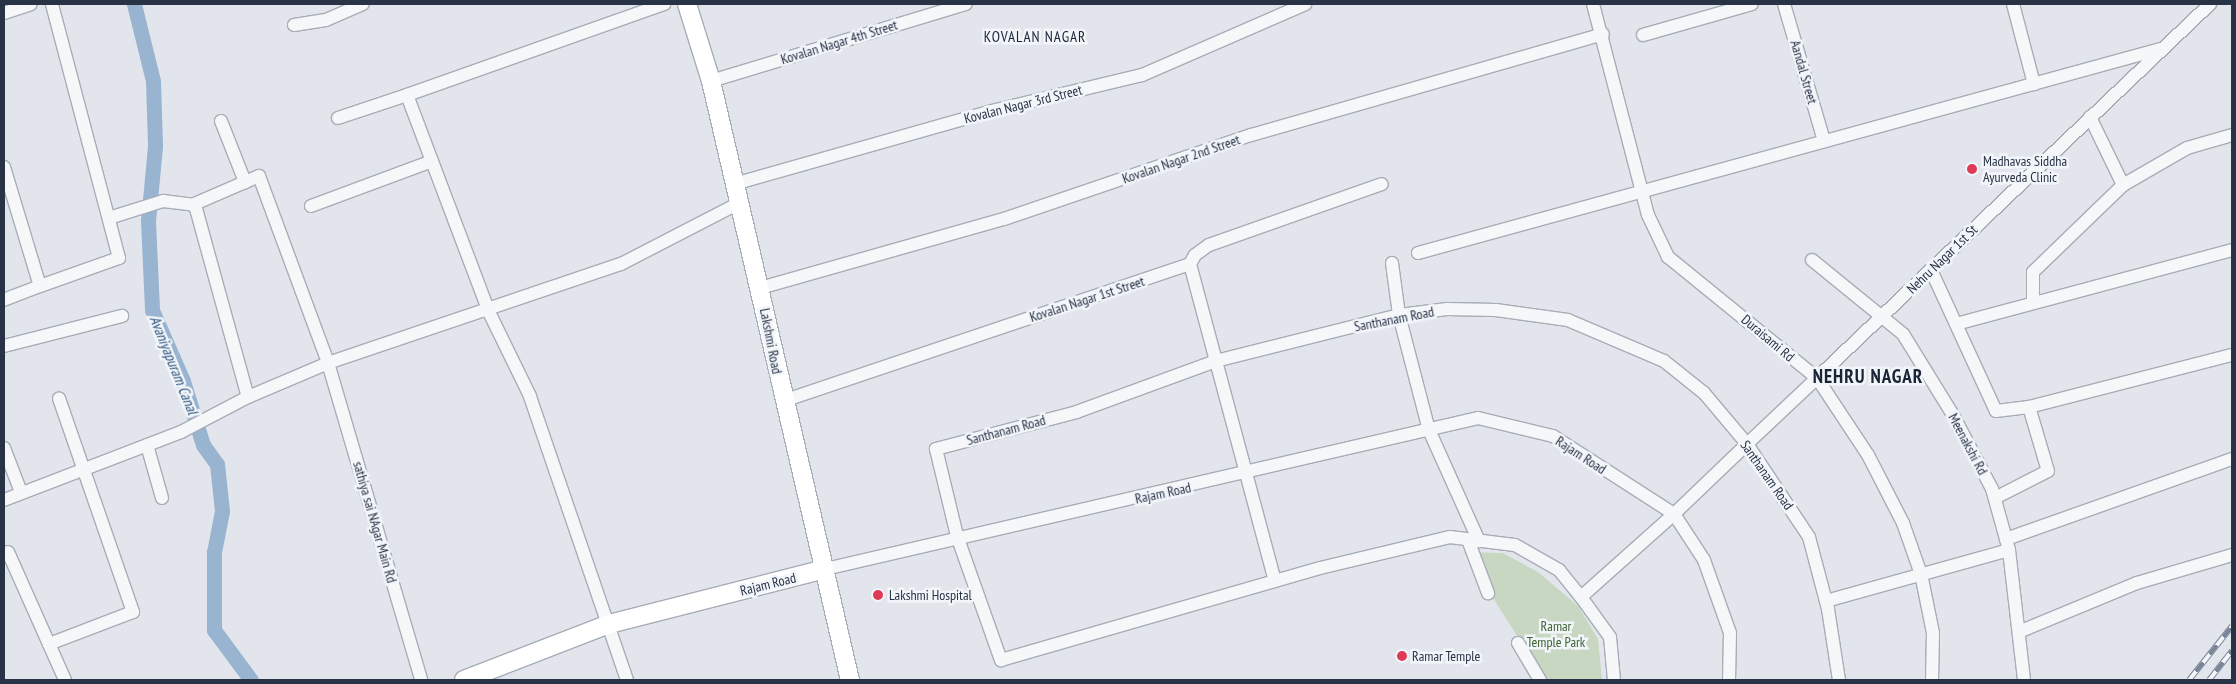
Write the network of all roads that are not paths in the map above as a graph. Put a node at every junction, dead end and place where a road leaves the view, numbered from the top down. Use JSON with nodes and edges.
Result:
{"nodes":[{"id":1,"x":31,"y":4,"type":"edge"},
{"id":2,"x":52,"y":4,"type":"edge"},
{"id":3,"x":362,"y":4,"type":"edge"},
{"id":4,"x":664,"y":4,"type":"edge"},
{"id":5,"x":966,"y":4,"type":"edge"},
{"id":6,"x":1305,"y":4,"type":"edge"},
{"id":7,"x":1593,"y":4,"type":"edge"},
{"id":8,"x":1752,"y":4,"type":"edge"},
{"id":9,"x":1784,"y":4,"type":"edge"},
{"id":10,"x":2012,"y":4,"type":"edge"},
{"id":11,"x":2210,"y":4,"type":"edge"},
{"id":12,"x":691,"y":5,"type":"edge"},
{"id":13,"x":4,"y":13,"type":"edge"},
{"id":14,"x":294,"y":25,"type":"dead end"},
{"id":15,"x":1602,"y":34,"type":"junction"},
{"id":16,"x":1643,"y":35,"type":"dead end"},
{"id":17,"x":2162,"y":49,"type":"junction"},
{"id":18,"x":711,"y":81,"type":"junction"},
{"id":19,"x":2034,"y":84,"type":"junction"},
{"id":20,"x":407,"y":95,"type":"junction"},
{"id":21,"x":2090,"y":117,"type":"junction"},
{"id":22,"x":338,"y":118,"type":"dead end"},
{"id":23,"x":220,"y":120,"type":"dead end"},
{"id":24,"x":2232,"y":135,"type":"edge"},
{"id":25,"x":1824,"y":141,"type":"junction"},
{"id":26,"x":432,"y":161,"type":"junction"},
{"id":27,"x":4,"y":167,"type":"edge"},
{"id":28,"x":245,"y":182,"type":"junction"},
{"id":29,"x":734,"y":184,"type":"junction"},
{"id":30,"x":1382,"y":184,"type":"dead end"},
{"id":31,"x":2122,"y":185,"type":"junction"},
{"id":32,"x":1642,"y":190,"type":"junction"},
{"id":33,"x":739,"y":203,"type":"junction"},
{"id":34,"x":192,"y":205,"type":"junction"},
{"id":35,"x":311,"y":206,"type":"dead end"},
{"id":36,"x":108,"y":218,"type":"junction"},
{"id":37,"x":2232,"y":250,"type":"edge"},
{"id":38,"x":1418,"y":253,"type":"dead end"},
{"id":39,"x":1812,"y":260,"type":"dead end"},
{"id":40,"x":1392,"y":263,"type":"dead end"},
{"id":41,"x":1190,"y":264,"type":"junction"},
{"id":42,"x":1931,"y":270,"type":"junction"},
{"id":43,"x":40,"y":286,"type":"junction"},
{"id":44,"x":760,"y":288,"type":"junction"},
{"id":45,"x":4,"y":300,"type":"edge"},
{"id":46,"x":2033,"y":303,"type":"junction"},
{"id":47,"x":488,"y":312,"type":"junction"},
{"id":48,"x":1398,"y":315,"type":"junction"},
{"id":49,"x":1883,"y":315,"type":"junction"},
{"id":50,"x":122,"y":316,"type":"dead end"},
{"id":51,"x":1956,"y":324,"type":"junction"},
{"id":52,"x":4,"y":346,"type":"edge"},
{"id":53,"x":2232,"y":355,"type":"edge"},
{"id":54,"x":1216,"y":361,"type":"junction"},
{"id":55,"x":328,"y":363,"type":"junction"},
{"id":56,"x":1817,"y":378,"type":"junction"},
{"id":57,"x":248,"y":397,"type":"junction"},
{"id":58,"x":59,"y":398,"type":"dead end"},
{"id":59,"x":783,"y":401,"type":"junction"},
{"id":60,"x":2029,"y":407,"type":"junction"},
{"id":61,"x":1429,"y":430,"type":"junction"},
{"id":62,"x":1748,"y":444,"type":"junction"},
{"id":63,"x":147,"y":445,"type":"junction"},
{"id":64,"x":4,"y":448,"type":"edge"},
{"id":65,"x":2232,"y":459,"type":"edge"},
{"id":66,"x":85,"y":469,"type":"junction"},
{"id":67,"x":1249,"y":475,"type":"junction"},
{"id":68,"x":21,"y":492,"type":"junction"},
{"id":69,"x":162,"y":498,"type":"dead end"},
{"id":70,"x":1995,"y":498,"type":"junction"},
{"id":71,"x":4,"y":500,"type":"edge"},
{"id":72,"x":1674,"y":514,"type":"junction"},
{"id":73,"x":958,"y":536,"type":"junction"},
{"id":74,"x":1479,"y":541,"type":"junction"},
{"id":75,"x":2008,"y":545,"type":"junction"},
{"id":76,"x":8,"y":552,"type":"dead end"},
{"id":77,"x":2232,"y":555,"type":"edge"},
{"id":78,"x":822,"y":570,"type":"junction"},
{"id":79,"x":1921,"y":574,"type":"junction"},
{"id":80,"x":1275,"y":581,"type":"junction"},
{"id":81,"x":1488,"y":593,"type":"dead end"},
{"id":82,"x":1581,"y":597,"type":"junction"},
{"id":83,"x":1826,"y":600,"type":"junction"},
{"id":84,"x":609,"y":624,"type":"junction"},
{"id":85,"x":2021,"y":630,"type":"junction"},
{"id":86,"x":1518,"y":643,"type":"dead end"},
{"id":87,"x":49,"y":644,"type":"junction"},
{"id":88,"x":65,"y":680,"type":"edge"},
{"id":89,"x":421,"y":680,"type":"edge"},
{"id":90,"x":464,"y":680,"type":"edge"},
{"id":91,"x":626,"y":680,"type":"edge"},
{"id":92,"x":850,"y":680,"type":"edge"},
{"id":93,"x":1540,"y":680,"type":"edge"},
{"id":94,"x":1614,"y":680,"type":"edge"},
{"id":95,"x":1729,"y":680,"type":"edge"},
{"id":96,"x":1839,"y":680,"type":"edge"},
{"id":97,"x":1932,"y":680,"type":"edge"},
{"id":98,"x":2024,"y":680,"type":"edge"}],
"edges":[{"from":1,"to":13,"type":"street"},
{"from":2,"to":36,"type":"street"},
{"from":3,"to":14,"type":"street"},
{"from":4,"to":20,"type":"street"},
{"from":5,"to":18,"type":"street","name":"Kovalan Nagar 4th Street"},
{"from":6,"to":29,"type":"street","name":"Kovalan Nagar 3rd Street"},
{"from":7,"to":15,"type":"street","name":"Duraisami Rd"},
{"from":8,"to":16,"type":"street"},
{"from":9,"to":25,"type":"street","name":"Aandal Street"},
{"from":10,"to":19,"type":"street"},
{"from":11,"to":17,"type":"street","name":"Nehru Nagar 1st St"},
{"from":12,"to":18,"type":"street","name":"Lakshmi Road"},
{"from":15,"to":32,"type":"street","name":"Duraisami Rd"},
{"from":15,"to":44,"type":"street","name":"Kovalan Nagar 2nd Street"},
{"from":17,"to":19,"type":"street"},
{"from":17,"to":21,"type":"street","name":"Nehru Nagar 1st St"},
{"from":18,"to":29,"type":"street","name":"Lakshmi Road"},
{"from":19,"to":25,"type":"street"},
{"from":20,"to":22,"type":"street"},
{"from":20,"to":26,"type":"street"},
{"from":21,"to":31,"type":"street"},
{"from":21,"to":42,"type":"street","name":"Nehru Nagar 1st St"},
{"from":23,"to":28,"type":"street"},
{"from":24,"to":31,"type":"street"},
{"from":25,"to":32,"type":"street"},
{"from":26,"to":35,"type":"street"},
{"from":26,"to":47,"type":"street"},
{"from":27,"to":43,"type":"street"},
{"from":28,"to":34,"type":"street"},
{"from":28,"to":55,"type":"street","name":"sathiya sai NAgar Main Rd"},
{"from":29,"to":33,"type":"street","name":"Lakshmi Road"},
{"from":30,"to":41,"type":"street","name":"Kovalan Nagar 1st Street"},
{"from":31,"to":46,"type":"street"},
{"from":32,"to":38,"type":"street"},
{"from":32,"to":56,"type":"street","name":"Duraisami Rd"},
{"from":33,"to":44,"type":"street","name":"Lakshmi Road"},
{"from":33,"to":47,"type":"street"},
{"from":34,"to":36,"type":"street"},
{"from":34,"to":57,"type":"street"},
{"from":36,"to":43,"type":"street"},
{"from":37,"to":46,"type":"street"},
{"from":39,"to":49,"type":"street","name":"Meenakshi Rd"},
{"from":40,"to":48,"type":"street"},
{"from":41,"to":54,"type":"street"},
{"from":41,"to":59,"type":"street","name":"Kovalan Nagar 1st Street"},
{"from":42,"to":49,"type":"street","name":"Nehru Nagar 1st St"},
{"from":42,"to":51,"type":"street"},
{"from":43,"to":45,"type":"street"},
{"from":44,"to":59,"type":"street","name":"Lakshmi Road"},
{"from":46,"to":51,"type":"street"},
{"from":47,"to":55,"type":"street"},
{"from":47,"to":84,"type":"street"},
{"from":48,"to":54,"type":"street","name":"Santhanam Road"},
{"from":48,"to":61,"type":"street"},
{"from":48,"to":62,"type":"street","name":"Santhanam Road"},
{"from":49,"to":56,"type":"street","name":"Nehru Nagar 1st St"},
{"from":49,"to":70,"type":"street","name":"Meenakshi Rd"},
{"from":50,"to":52,"type":"street"},
{"from":51,"to":60,"type":"street"},
{"from":53,"to":60,"type":"street"},
{"from":54,"to":67,"type":"street"},
{"from":54,"to":73,"type":"street","name":"Santhanam Road"},
{"from":55,"to":57,"type":"street"},
{"from":55,"to":89,"type":"street","name":"sathiya sai NAgar Main Rd"},
{"from":56,"to":62,"type":"street","name":"Nehru Nagar 1st St"},
{"from":56,"to":79,"type":"street","name":"Duraisami Rd"},
{"from":57,"to":63,"type":"street"},
{"from":58,"to":66,"type":"street"},
{"from":59,"to":78,"type":"street","name":"Lakshmi Road"},
{"from":60,"to":70,"type":"street"},
{"from":61,"to":67,"type":"street","name":"Rajam Road"},
{"from":61,"to":72,"type":"street","name":"Rajam Road"},
{"from":61,"to":74,"type":"street"},
{"from":62,"to":72,"type":"street","name":"Nehru Nagar 1st St"},
{"from":62,"to":83,"type":"street","name":"Santhanam Road"},
{"from":63,"to":66,"type":"street"},
{"from":63,"to":69,"type":"street"},
{"from":64,"to":68,"type":"street"},
{"from":65,"to":75,"type":"street"},
{"from":66,"to":68,"type":"street"},
{"from":66,"to":87,"type":"street"},
{"from":67,"to":73,"type":"street","name":"Rajam Road"},
{"from":67,"to":80,"type":"street"},
{"from":68,"to":71,"type":"street"},
{"from":70,"to":75,"type":"street","name":"Meenakshi Rd"},
{"from":72,"to":82,"type":"street","name":"Nehru Nagar 1st St"},
{"from":72,"to":95,"type":"street","name":"Rajam Road"},
{"from":73,"to":78,"type":"street","name":"Rajam Road"},
{"from":73,"to":80,"type":"street"},
{"from":74,"to":80,"type":"street"},
{"from":74,"to":81,"type":"street"},
{"from":74,"to":82,"type":"street"},
{"from":75,"to":79,"type":"street"},
{"from":75,"to":85,"type":"street","name":"Meenakshi Rd"},
{"from":76,"to":87,"type":"street"},
{"from":77,"to":85,"type":"street"},
{"from":78,"to":84,"type":"street","name":"Rajam Road"},
{"from":78,"to":92,"type":"street","name":"Lakshmi Road"},
{"from":79,"to":83,"type":"street"},
{"from":79,"to":97,"type":"street","name":"Duraisami Rd"},
{"from":82,"to":94,"type":"street"},
{"from":83,"to":96,"type":"street","name":"Santhanam Road"},
{"from":84,"to":90,"type":"street","name":"Rajam Road"},
{"from":84,"to":91,"type":"street"},
{"from":85,"to":98,"type":"street","name":"Meenakshi Rd"},
{"from":86,"to":93,"type":"street"},
{"from":87,"to":88,"type":"street"}]}
